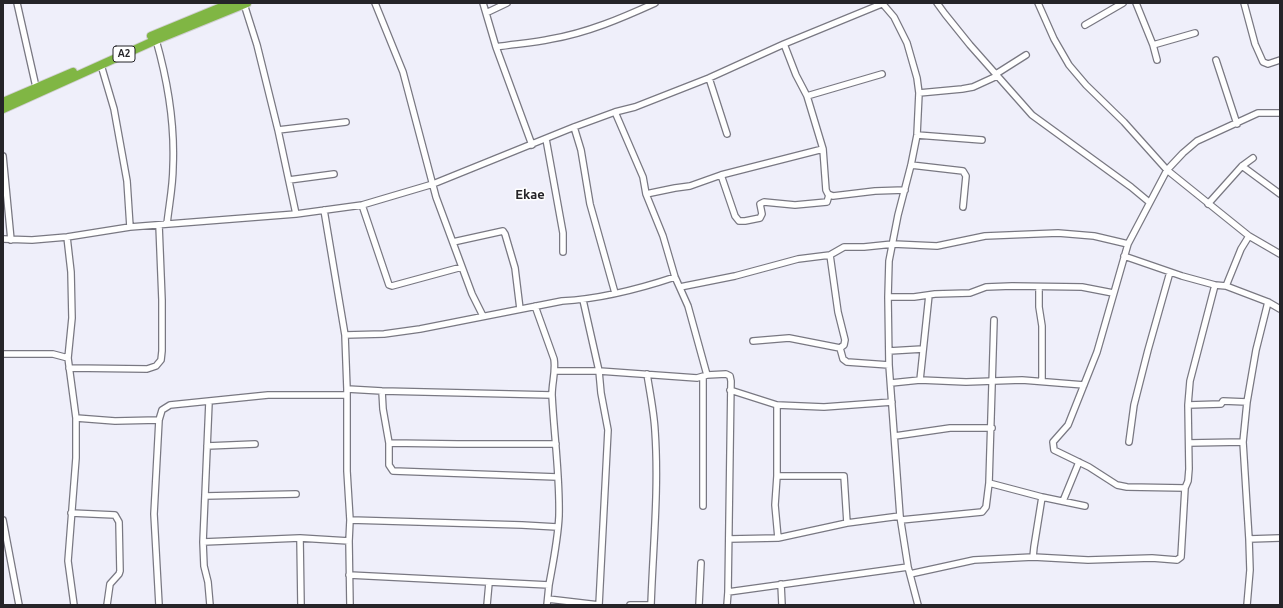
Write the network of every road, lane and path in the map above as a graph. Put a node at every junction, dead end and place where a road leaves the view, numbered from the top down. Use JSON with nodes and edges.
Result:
{"nodes":[{"id":1,"x":17,"y":3,"type":"edge"},
{"id":2,"x":375,"y":3,"type":"edge"},
{"id":3,"x":483,"y":3,"type":"edge"},
{"id":4,"x":507,"y":3,"type":"edge"},
{"id":5,"x":655,"y":3,"type":"edge"},
{"id":6,"x":883,"y":3,"type":"edge"},
{"id":7,"x":937,"y":3,"type":"edge"},
{"id":8,"x":1038,"y":3,"type":"edge"},
{"id":9,"x":1123,"y":3,"type":"edge"},
{"id":10,"x":1136,"y":3,"type":"edge"},
{"id":11,"x":1244,"y":3,"type":"edge"},
{"id":12,"x":245,"y":4,"type":"edge"},
{"id":13,"x":230,"y":5,"type":"edge"},
{"id":14,"x":486,"y":13,"type":"junction"},
{"id":15,"x":1085,"y":25,"type":"dead end"},
{"id":16,"x":1195,"y":33,"type":"dead end"},
{"id":17,"x":156,"y":40,"type":"junction"},
{"id":18,"x":784,"y":44,"type":"junction"},
{"id":19,"x":1153,"y":45,"type":"junction"},
{"id":20,"x":496,"y":46,"type":"junction"},
{"id":21,"x":1026,"y":55,"type":"dead end"},
{"id":22,"x":1157,"y":60,"type":"dead end"},
{"id":23,"x":1216,"y":60,"type":"dead end"},
{"id":24,"x":1280,"y":60,"type":"edge"},
{"id":25,"x":101,"y":65,"type":"junction"},
{"id":26,"x":882,"y":74,"type":"dead end"},
{"id":27,"x":996,"y":75,"type":"junction"},
{"id":28,"x":709,"y":78,"type":"junction"},
{"id":29,"x":36,"y":87,"type":"junction"},
{"id":30,"x":919,"y":92,"type":"junction"},
{"id":31,"x":807,"y":96,"type":"junction"},
{"id":32,"x":3,"y":102,"type":"edge"},
{"id":33,"x":3,"y":109,"type":"edge"},
{"id":34,"x":615,"y":112,"type":"junction"},
{"id":35,"x":1280,"y":113,"type":"edge"},
{"id":36,"x":346,"y":122,"type":"dead end"},
{"id":37,"x":1237,"y":124,"type":"junction"},
{"id":38,"x":574,"y":127,"type":"junction"},
{"id":39,"x":278,"y":130,"type":"junction"},
{"id":40,"x":727,"y":134,"type":"dead end"},
{"id":41,"x":917,"y":135,"type":"junction"},
{"id":42,"x":546,"y":139,"type":"junction"},
{"id":43,"x":982,"y":140,"type":"dead end"},
{"id":44,"x":532,"y":144,"type":"junction"},
{"id":45,"x":823,"y":149,"type":"junction"},
{"id":46,"x":3,"y":156,"type":"edge"},
{"id":47,"x":1252,"y":158,"type":"dead end"},
{"id":48,"x":912,"y":165,"type":"junction"},
{"id":49,"x":1242,"y":166,"type":"junction"},
{"id":50,"x":1167,"y":170,"type":"junction"},
{"id":51,"x":334,"y":174,"type":"dead end"},
{"id":52,"x":721,"y":175,"type":"junction"},
{"id":53,"x":289,"y":180,"type":"junction"},
{"id":54,"x":433,"y":184,"type":"junction"},
{"id":55,"x":905,"y":190,"type":"junction"},
{"id":56,"x":646,"y":194,"type":"junction"},
{"id":57,"x":1280,"y":194,"type":"edge"},
{"id":58,"x":830,"y":195,"type":"junction"},
{"id":59,"x":1149,"y":202,"type":"junction"},
{"id":60,"x":1208,"y":204,"type":"junction"},
{"id":61,"x":362,"y":205,"type":"junction"},
{"id":62,"x":963,"y":207,"type":"dead end"},
{"id":63,"x":324,"y":210,"type":"junction"},
{"id":64,"x":296,"y":214,"type":"junction"},
{"id":65,"x":167,"y":224,"type":"junction"},
{"id":66,"x":159,"y":225,"type":"junction"},
{"id":67,"x":130,"y":227,"type":"junction"},
{"id":68,"x":1249,"y":236,"type":"junction"},
{"id":69,"x":67,"y":237,"type":"junction"},
{"id":70,"x":3,"y":239,"type":"edge"},
{"id":71,"x":11,"y":240,"type":"junction"},
{"id":72,"x":452,"y":242,"type":"junction"},
{"id":73,"x":893,"y":244,"type":"junction"},
{"id":74,"x":1128,"y":244,"type":"junction"},
{"id":75,"x":563,"y":252,"type":"dead end"},
{"id":76,"x":1280,"y":254,"type":"edge"},
{"id":77,"x":830,"y":255,"type":"junction"},
{"id":78,"x":1124,"y":256,"type":"junction"},
{"id":79,"x":462,"y":267,"type":"junction"},
{"id":80,"x":1170,"y":272,"type":"junction"},
{"id":81,"x":675,"y":277,"type":"junction"},
{"id":82,"x":1215,"y":285,"type":"junction"},
{"id":83,"x":1039,"y":286,"type":"junction"},
{"id":84,"x":1226,"y":286,"type":"junction"},
{"id":85,"x":680,"y":287,"type":"junction"},
{"id":86,"x":615,"y":293,"type":"junction"},
{"id":87,"x":1113,"y":293,"type":"junction"},
{"id":88,"x":929,"y":295,"type":"junction"},
{"id":89,"x":888,"y":297,"type":"junction"},
{"id":90,"x":583,"y":300,"type":"junction"},
{"id":91,"x":1268,"y":302,"type":"junction"},
{"id":92,"x":535,"y":306,"type":"junction"},
{"id":93,"x":1280,"y":309,"type":"edge"},
{"id":94,"x":520,"y":310,"type":"junction"},
{"id":95,"x":483,"y":316,"type":"junction"},
{"id":96,"x":994,"y":320,"type":"dead end"},
{"id":97,"x":345,"y":335,"type":"junction"},
{"id":98,"x":753,"y":341,"type":"dead end"},
{"id":99,"x":840,"y":348,"type":"junction"},
{"id":100,"x":923,"y":349,"type":"junction"},
{"id":101,"x":889,"y":351,"type":"junction"},
{"id":102,"x":3,"y":354,"type":"edge"},
{"id":103,"x":68,"y":358,"type":"junction"},
{"id":104,"x":889,"y":365,"type":"junction"},
{"id":105,"x":69,"y":368,"type":"junction"},
{"id":106,"x":555,"y":371,"type":"junction"},
{"id":107,"x":599,"y":371,"type":"junction"},
{"id":108,"x":647,"y":374,"type":"junction"},
{"id":109,"x":705,"y":376,"type":"junction"},
{"id":110,"x":920,"y":380,"type":"junction"},
{"id":111,"x":1042,"y":381,"type":"junction"},
{"id":112,"x":891,"y":382,"type":"junction"},
{"id":113,"x":992,"y":382,"type":"junction"},
{"id":114,"x":1084,"y":385,"type":"junction"},
{"id":115,"x":730,"y":390,"type":"junction"},
{"id":116,"x":382,"y":391,"type":"junction"},
{"id":117,"x":346,"y":392,"type":"junction"},
{"id":118,"x":552,"y":395,"type":"junction"},
{"id":119,"x":209,"y":402,"type":"junction"},
{"id":120,"x":892,"y":402,"type":"junction"},
{"id":121,"x":1246,"y":402,"type":"junction"},
{"id":122,"x":777,"y":405,"type":"junction"},
{"id":123,"x":1188,"y":405,"type":"junction"},
{"id":124,"x":76,"y":418,"type":"junction"},
{"id":125,"x":159,"y":420,"type":"junction"},
{"id":126,"x":992,"y":428,"type":"junction"},
{"id":127,"x":895,"y":436,"type":"junction"},
{"id":128,"x":1129,"y":442,"type":"dead end"},
{"id":129,"x":1243,"y":442,"type":"junction"},
{"id":130,"x":389,"y":443,"type":"junction"},
{"id":131,"x":1189,"y":443,"type":"junction"},
{"id":132,"x":255,"y":444,"type":"dead end"},
{"id":133,"x":556,"y":444,"type":"junction"},
{"id":134,"x":207,"y":446,"type":"junction"},
{"id":135,"x":1079,"y":462,"type":"junction"},
{"id":136,"x":776,"y":476,"type":"junction"},
{"id":137,"x":558,"y":477,"type":"junction"},
{"id":138,"x":989,"y":483,"type":"junction"},
{"id":139,"x":1185,"y":488,"type":"junction"},
{"id":140,"x":296,"y":494,"type":"dead end"},
{"id":141,"x":205,"y":496,"type":"junction"},
{"id":142,"x":1042,"y":497,"type":"junction"},
{"id":143,"x":1063,"y":501,"type":"junction"},
{"id":144,"x":703,"y":506,"type":"dead end"},
{"id":145,"x":1085,"y":506,"type":"dead end"},
{"id":146,"x":71,"y":512,"type":"junction"},
{"id":147,"x":901,"y":518,"type":"junction"},
{"id":148,"x":3,"y":520,"type":"edge"},
{"id":149,"x":350,"y":520,"type":"junction"},
{"id":150,"x":848,"y":523,"type":"junction"},
{"id":151,"x":558,"y":527,"type":"junction"},
{"id":152,"x":4,"y":532,"type":"edge"},
{"id":153,"x":300,"y":538,"type":"junction"},
{"id":154,"x":778,"y":538,"type":"junction"},
{"id":155,"x":1280,"y":538,"type":"edge"},
{"id":156,"x":729,"y":539,"type":"junction"},
{"id":157,"x":1249,"y":539,"type":"junction"},
{"id":158,"x":349,"y":541,"type":"junction"},
{"id":159,"x":202,"y":542,"type":"junction"},
{"id":160,"x":1033,"y":557,"type":"junction"},
{"id":161,"x":702,"y":563,"type":"dead end"},
{"id":162,"x":908,"y":567,"type":"junction"},
{"id":163,"x":910,"y":574,"type":"junction"},
{"id":164,"x":349,"y":575,"type":"junction"},
{"id":165,"x":489,"y":583,"type":"junction"},
{"id":166,"x":781,"y":584,"type":"junction"},
{"id":167,"x":549,"y":586,"type":"junction"},
{"id":168,"x":728,"y":592,"type":"junction"},
{"id":169,"x":548,"y":602,"type":"edge"},
{"id":170,"x":19,"y":605,"type":"edge"},
{"id":171,"x":74,"y":605,"type":"edge"},
{"id":172,"x":107,"y":605,"type":"edge"},
{"id":173,"x":160,"y":605,"type":"edge"},
{"id":174,"x":210,"y":605,"type":"edge"},
{"id":175,"x":301,"y":605,"type":"edge"},
{"id":176,"x":350,"y":605,"type":"edge"},
{"id":177,"x":487,"y":605,"type":"edge"},
{"id":178,"x":599,"y":605,"type":"edge"},
{"id":179,"x":630,"y":605,"type":"edge"},
{"id":180,"x":651,"y":605,"type":"edge"},
{"id":181,"x":699,"y":605,"type":"edge"},
{"id":182,"x":727,"y":605,"type":"edge"},
{"id":183,"x":782,"y":605,"type":"edge"},
{"id":184,"x":918,"y":605,"type":"edge"},
{"id":185,"x":1247,"y":605,"type":"edge"}],
"edges":[{"from":1,"to":29,"type":"street"},
{"from":2,"to":54,"type":"street"},
{"from":3,"to":14,"type":"street"},
{"from":4,"to":14,"type":"street"},
{"from":5,"to":20,"type":"street"},
{"from":6,"to":18,"type":"street"},
{"from":6,"to":30,"type":"street"},
{"from":7,"to":27,"type":"street"},
{"from":8,"to":50,"type":"street"},
{"from":9,"to":15,"type":"street"},
{"from":10,"to":19,"type":"street"},
{"from":11,"to":24,"type":"street"},
{"from":12,"to":13,"type":"highway","number":"A2"},
{"from":12,"to":39,"type":"street"},
{"from":13,"to":17,"type":"highway","number":"A2"},
{"from":13,"to":29,"type":"highway","number":"A2"},
{"from":14,"to":20,"type":"street"},
{"from":16,"to":19,"type":"street"},
{"from":17,"to":25,"type":"highway","number":"A2"},
{"from":17,"to":65,"type":"street"},
{"from":18,"to":28,"type":"street"},
{"from":18,"to":31,"type":"street"},
{"from":19,"to":22,"type":"street"},
{"from":20,"to":44,"type":"street"},
{"from":21,"to":27,"type":"street"},
{"from":23,"to":37,"type":"street"},
{"from":25,"to":33,"type":"highway","number":"A2"},
{"from":25,"to":67,"type":"street"},
{"from":26,"to":31,"type":"street"},
{"from":27,"to":30,"type":"street"},
{"from":27,"to":59,"type":"street"},
{"from":28,"to":34,"type":"street"},
{"from":28,"to":40,"type":"street"},
{"from":29,"to":32,"type":"highway","number":"A2"},
{"from":30,"to":41,"type":"street"},
{"from":31,"to":45,"type":"street"},
{"from":34,"to":38,"type":"street"},
{"from":34,"to":56,"type":"street"},
{"from":35,"to":37,"type":"street"},
{"from":36,"to":39,"type":"street"},
{"from":37,"to":50,"type":"street"},
{"from":38,"to":42,"type":"street"},
{"from":38,"to":86,"type":"street"},
{"from":39,"to":53,"type":"street"},
{"from":41,"to":43,"type":"street"},
{"from":41,"to":48,"type":"street"},
{"from":42,"to":44,"type":"street"},
{"from":42,"to":75,"type":"street"},
{"from":44,"to":54,"type":"street"},
{"from":45,"to":52,"type":"street"},
{"from":45,"to":58,"type":"street"},
{"from":46,"to":71,"type":"street"},
{"from":47,"to":49,"type":"street"},
{"from":48,"to":55,"type":"street"},
{"from":48,"to":62,"type":"street"},
{"from":49,"to":57,"type":"street"},
{"from":49,"to":60,"type":"street"},
{"from":50,"to":59,"type":"street"},
{"from":50,"to":60,"type":"street"},
{"from":51,"to":53,"type":"street"},
{"from":52,"to":56,"type":"street"},
{"from":52,"to":58,"type":"street"},
{"from":53,"to":64,"type":"street"},
{"from":54,"to":61,"type":"street"},
{"from":54,"to":72,"type":"street"},
{"from":55,"to":58,"type":"street"},
{"from":55,"to":73,"type":"street"},
{"from":56,"to":81,"type":"street"},
{"from":59,"to":74,"type":"street"},
{"from":60,"to":68,"type":"street"},
{"from":61,"to":63,"type":"street"},
{"from":61,"to":79,"type":"street"},
{"from":63,"to":64,"type":"street"},
{"from":63,"to":97,"type":"street"},
{"from":64,"to":65,"type":"street"},
{"from":65,"to":66,"type":"street"},
{"from":66,"to":67,"type":"street"},
{"from":66,"to":105,"type":"street"},
{"from":67,"to":69,"type":"street"},
{"from":68,"to":76,"type":"street"},
{"from":68,"to":84,"type":"street"},
{"from":69,"to":71,"type":"street"},
{"from":69,"to":103,"type":"street"},
{"from":70,"to":71,"type":"street"},
{"from":72,"to":79,"type":"street"},
{"from":72,"to":94,"type":"street"},
{"from":73,"to":74,"type":"street"},
{"from":73,"to":77,"type":"street"},
{"from":73,"to":89,"type":"street"},
{"from":74,"to":78,"type":"street"},
{"from":77,"to":85,"type":"street"},
{"from":77,"to":99,"type":"street"},
{"from":78,"to":80,"type":"street"},
{"from":78,"to":87,"type":"street"},
{"from":79,"to":95,"type":"street"},
{"from":80,"to":82,"type":"street"},
{"from":80,"to":128,"type":"street"},
{"from":81,"to":85,"type":"street"},
{"from":81,"to":86,"type":"street"},
{"from":82,"to":84,"type":"street"},
{"from":82,"to":123,"type":"street"},
{"from":83,"to":87,"type":"street"},
{"from":83,"to":88,"type":"street"},
{"from":83,"to":111,"type":"street"},
{"from":84,"to":91,"type":"street"},
{"from":85,"to":109,"type":"street"},
{"from":86,"to":90,"type":"street"},
{"from":87,"to":114,"type":"street"},
{"from":88,"to":89,"type":"street"},
{"from":88,"to":100,"type":"street"},
{"from":89,"to":101,"type":"street"},
{"from":90,"to":92,"type":"street"},
{"from":90,"to":107,"type":"street"},
{"from":91,"to":93,"type":"street"},
{"from":91,"to":121,"type":"street"},
{"from":92,"to":94,"type":"street"},
{"from":92,"to":106,"type":"street"},
{"from":94,"to":95,"type":"street"},
{"from":95,"to":97,"type":"street"},
{"from":96,"to":113,"type":"street"},
{"from":97,"to":117,"type":"street"},
{"from":98,"to":99,"type":"street"},
{"from":99,"to":104,"type":"street"},
{"from":100,"to":101,"type":"street"},
{"from":100,"to":110,"type":"street"},
{"from":101,"to":104,"type":"street"},
{"from":102,"to":103,"type":"street"},
{"from":103,"to":105,"type":"street"},
{"from":104,"to":112,"type":"street"},
{"from":105,"to":124,"type":"street"},
{"from":106,"to":107,"type":"street"},
{"from":106,"to":118,"type":"street"},
{"from":107,"to":108,"type":"street"},
{"from":107,"to":178,"type":"street"},
{"from":108,"to":109,"type":"street"},
{"from":108,"to":180,"type":"street"},
{"from":109,"to":115,"type":"street"},
{"from":109,"to":144,"type":"street"},
{"from":110,"to":112,"type":"street"},
{"from":110,"to":113,"type":"street"},
{"from":111,"to":113,"type":"street"},
{"from":111,"to":114,"type":"street"},
{"from":112,"to":120,"type":"street"},
{"from":113,"to":126,"type":"street"},
{"from":114,"to":135,"type":"street"},
{"from":115,"to":122,"type":"street"},
{"from":115,"to":156,"type":"street"},
{"from":116,"to":117,"type":"street"},
{"from":116,"to":118,"type":"street"},
{"from":116,"to":130,"type":"street"},
{"from":117,"to":119,"type":"street"},
{"from":117,"to":149,"type":"street"},
{"from":118,"to":133,"type":"street"},
{"from":119,"to":125,"type":"street"},
{"from":119,"to":134,"type":"street"},
{"from":120,"to":122,"type":"street"},
{"from":120,"to":127,"type":"street"},
{"from":121,"to":123,"type":"street"},
{"from":121,"to":129,"type":"street"},
{"from":122,"to":136,"type":"street"},
{"from":123,"to":131,"type":"street"},
{"from":124,"to":125,"type":"street"},
{"from":124,"to":146,"type":"street"},
{"from":125,"to":173,"type":"street"},
{"from":126,"to":127,"type":"street"},
{"from":126,"to":138,"type":"street"},
{"from":127,"to":147,"type":"street"},
{"from":129,"to":131,"type":"street"},
{"from":129,"to":157,"type":"street"},
{"from":130,"to":133,"type":"street"},
{"from":130,"to":137,"type":"street"},
{"from":131,"to":139,"type":"street"},
{"from":132,"to":134,"type":"street"},
{"from":133,"to":137,"type":"street"},
{"from":134,"to":141,"type":"street"},
{"from":135,"to":139,"type":"street"},
{"from":135,"to":143,"type":"street"},
{"from":136,"to":150,"type":"street"},
{"from":136,"to":154,"type":"street"},
{"from":137,"to":151,"type":"street"},
{"from":138,"to":142,"type":"street"},
{"from":138,"to":147,"type":"street"},
{"from":139,"to":160,"type":"street"},
{"from":140,"to":141,"type":"street"},
{"from":141,"to":159,"type":"street"},
{"from":142,"to":143,"type":"street"},
{"from":142,"to":160,"type":"street"},
{"from":143,"to":145,"type":"street"},
{"from":146,"to":171,"type":"street"},
{"from":146,"to":172,"type":"street"},
{"from":147,"to":150,"type":"street"},
{"from":147,"to":162,"type":"street"},
{"from":148,"to":152,"type":"street"},
{"from":149,"to":151,"type":"street"},
{"from":149,"to":158,"type":"street"},
{"from":150,"to":154,"type":"street"},
{"from":151,"to":167,"type":"street"},
{"from":152,"to":170,"type":"street"},
{"from":153,"to":158,"type":"street"},
{"from":153,"to":159,"type":"street"},
{"from":153,"to":175,"type":"street"},
{"from":154,"to":156,"type":"street"},
{"from":155,"to":157,"type":"street"},
{"from":156,"to":168,"type":"street"},
{"from":157,"to":185,"type":"street"},
{"from":158,"to":164,"type":"street"},
{"from":159,"to":174,"type":"street"},
{"from":160,"to":163,"type":"street"},
{"from":161,"to":181,"type":"street"},
{"from":162,"to":163,"type":"street"},
{"from":162,"to":166,"type":"street"},
{"from":163,"to":184,"type":"street"},
{"from":164,"to":165,"type":"street"},
{"from":164,"to":176,"type":"street"},
{"from":165,"to":167,"type":"street"},
{"from":165,"to":177,"type":"street"},
{"from":166,"to":168,"type":"street"},
{"from":166,"to":183,"type":"street"},
{"from":167,"to":169,"type":"street"},
{"from":168,"to":182,"type":"street"},
{"from":169,"to":178,"type":"street"},
{"from":179,"to":180,"type":"street"}]}
